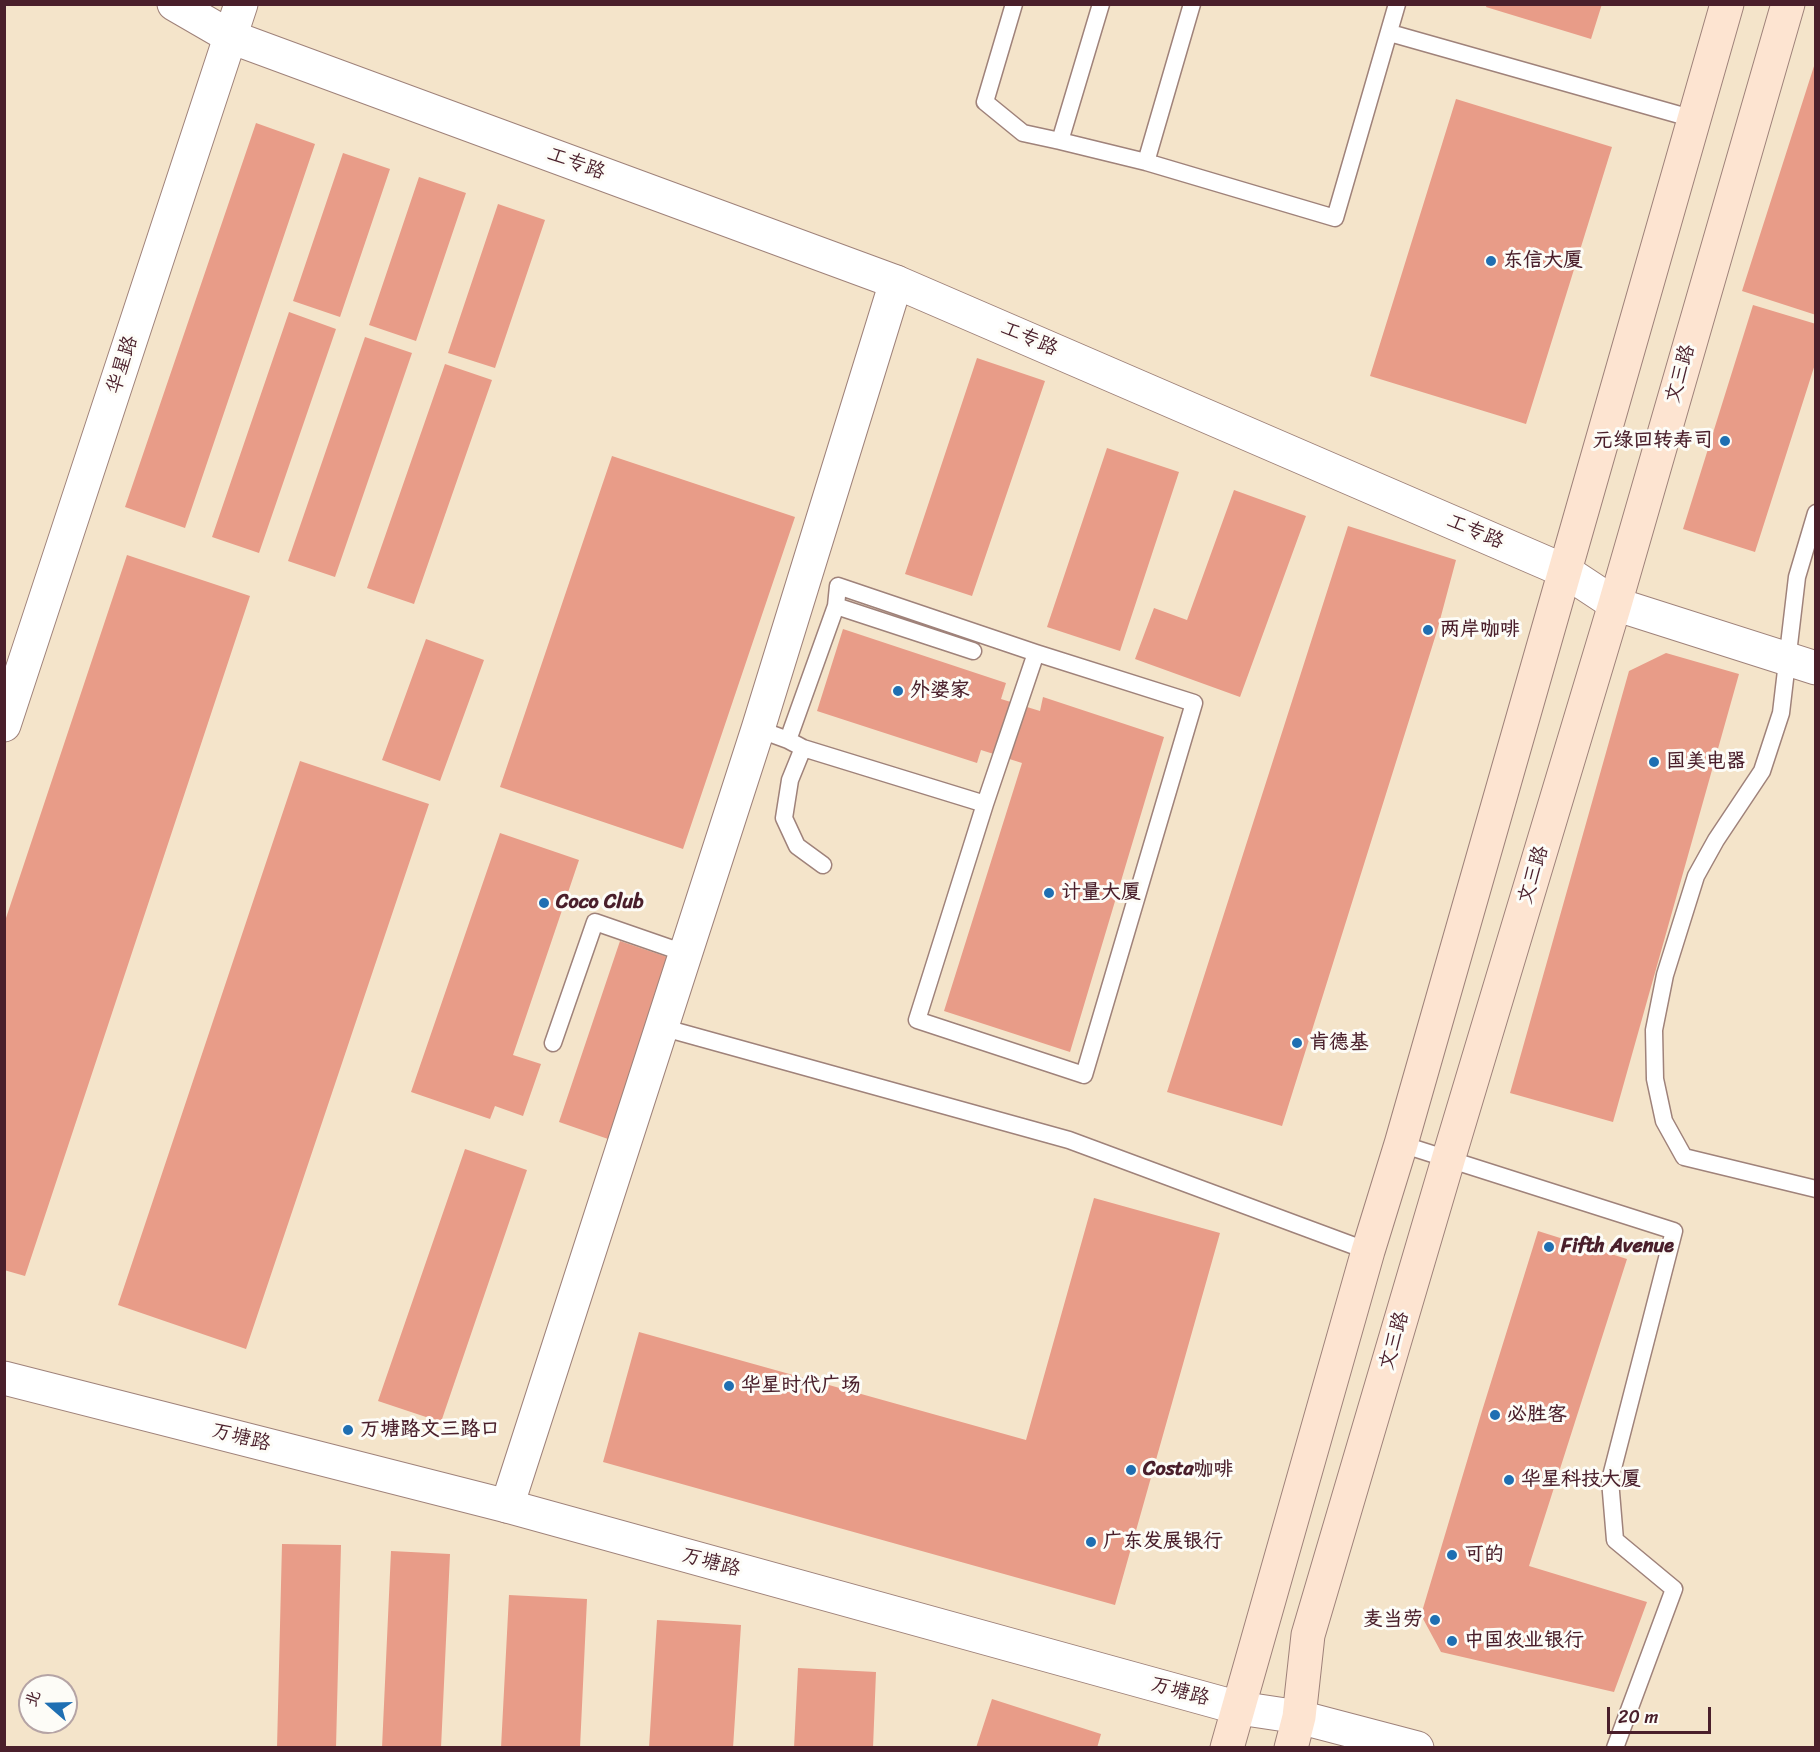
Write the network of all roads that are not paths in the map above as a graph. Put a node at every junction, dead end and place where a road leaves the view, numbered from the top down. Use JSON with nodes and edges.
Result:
{"nodes":[{"id":1,"x":174,"y":4,"type":"edge"},
{"id":2,"x":241,"y":4,"type":"edge"},
{"id":3,"x":1014,"y":4,"type":"edge"},
{"id":4,"x":1101,"y":4,"type":"edge"},
{"id":5,"x":1192,"y":4,"type":"edge"},
{"id":6,"x":1397,"y":4,"type":"edge"},
{"id":7,"x":1727,"y":4,"type":"edge"},
{"id":8,"x":1788,"y":4,"type":"edge"},
{"id":9,"x":1390,"y":33,"type":"junction"},
{"id":10,"x":231,"y":37,"type":"junction"},
{"id":11,"x":1694,"y":119,"type":"junction"},
{"id":12,"x":1060,"y":141,"type":"junction"},
{"id":13,"x":1146,"y":162,"type":"junction"},
{"id":14,"x":896,"y":282,"type":"junction"},
{"id":15,"x":1815,"y":513,"type":"edge"},
{"id":16,"x":1565,"y":571,"type":"junction"},
{"id":17,"x":1616,"y":604,"type":"junction"},
{"id":18,"x":836,"y":606,"type":"junction"},
{"id":19,"x":974,"y":651,"type":"dead end"},
{"id":20,"x":1036,"y":653,"type":"junction"},
{"id":21,"x":1802,"y":663,"type":"edge"},
{"id":22,"x":4,"y":725,"type":"edge"},
{"id":23,"x":758,"y":729,"type":"junction"},
{"id":24,"x":788,"y":740,"type":"junction"},
{"id":25,"x":803,"y":748,"type":"junction"},
{"id":26,"x":986,"y":804,"type":"junction"},
{"id":27,"x":823,"y":865,"type":"dead end"},
{"id":28,"x":686,"y":950,"type":"junction"},
{"id":29,"x":661,"y":1027,"type":"junction"},
{"id":30,"x":553,"y":1043,"type":"dead end"},
{"id":31,"x":1401,"y":1144,"type":"junction"},
{"id":32,"x":1448,"y":1160,"type":"junction"},
{"id":33,"x":1815,"y":1189,"type":"edge"},
{"id":34,"x":1368,"y":1251,"type":"junction"},
{"id":35,"x":4,"y":1377,"type":"edge"},
{"id":36,"x":507,"y":1506,"type":"junction"},
{"id":37,"x":1239,"y":1708,"type":"junction"},
{"id":38,"x":1295,"y":1732,"type":"edge"},
{"id":39,"x":1227,"y":1748,"type":"edge"},
{"id":40,"x":1417,"y":1748,"type":"edge"},
{"id":41,"x":1615,"y":1748,"type":"edge"}],
"edges":[{"from":1,"to":10,"type":"street","name":"工专路"},
{"from":2,"to":10,"type":"street","name":"华星路"},
{"from":3,"to":12,"type":"lane"},
{"from":4,"to":12,"type":"lane"},
{"from":5,"to":13,"type":"lane"},
{"from":6,"to":9,"type":"lane"},
{"from":7,"to":11,"type":"main road"},
{"from":8,"to":17,"type":"main road","name":"文三路"},
{"from":9,"to":11,"type":"lane"},
{"from":9,"to":13,"type":"lane"},
{"from":10,"to":14,"type":"street","name":"工专路"},
{"from":10,"to":22,"type":"street","name":"华星路"},
{"from":11,"to":16,"type":"main road"},
{"from":12,"to":13,"type":"lane"},
{"from":14,"to":16,"type":"street","name":"工专路"},
{"from":14,"to":23,"type":"street"},
{"from":15,"to":21,"type":"lane"},
{"from":16,"to":17,"type":"street","name":"工专路"},
{"from":16,"to":31,"type":"main road"},
{"from":17,"to":21,"type":"street","name":"工专路"},
{"from":17,"to":32,"type":"main road","name":"文三路"},
{"from":18,"to":19,"type":"lane"},
{"from":18,"to":20,"type":"lane"},
{"from":18,"to":24,"type":"lane"},
{"from":20,"to":26,"type":"lane"},
{"from":20,"to":26,"type":"lane"},
{"from":21,"to":33,"type":"lane"},
{"from":23,"to":24,"type":"lane"},
{"from":23,"to":28,"type":"street"},
{"from":24,"to":25,"type":"lane"},
{"from":25,"to":26,"type":"lane"},
{"from":25,"to":27,"type":"lane"},
{"from":28,"to":29,"type":"street"},
{"from":28,"to":30,"type":"lane"},
{"from":29,"to":34,"type":"lane"},
{"from":29,"to":36,"type":"street"},
{"from":31,"to":32,"type":"lane"},
{"from":31,"to":34,"type":"main road"},
{"from":32,"to":38,"type":"main road","name":"文三路"},
{"from":32,"to":41,"type":"lane"},
{"from":34,"to":37,"type":"main road"},
{"from":35,"to":36,"type":"street","name":"万塘路"},
{"from":36,"to":37,"type":"street","name":"万塘路"},
{"from":37,"to":38,"type":"street","name":"万塘路"},
{"from":37,"to":39,"type":"main road"},
{"from":38,"to":40,"type":"street","name":"万塘路"}]}
